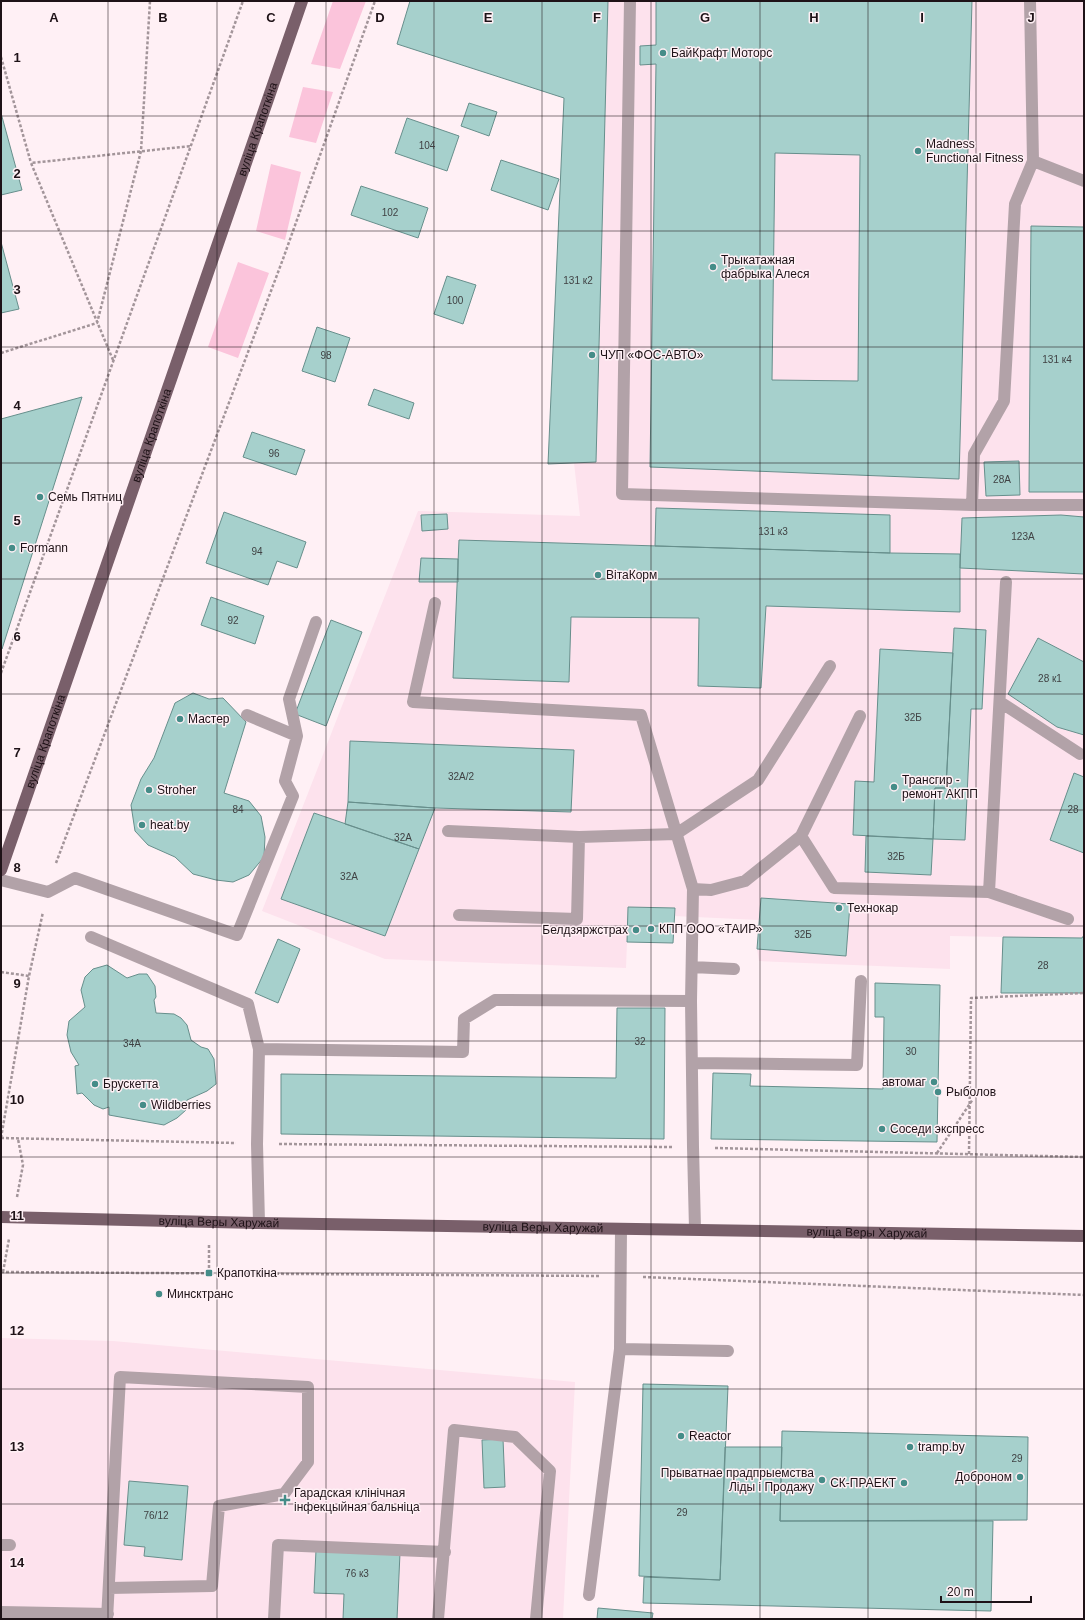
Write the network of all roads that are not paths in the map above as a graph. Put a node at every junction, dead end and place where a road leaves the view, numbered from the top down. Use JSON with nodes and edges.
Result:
{"nodes":[{"id":1,"x":302,"y":1,"type":"edge"},
{"id":2,"x":630,"y":1,"type":"edge"},
{"id":3,"x":1030,"y":1,"type":"edge"},
{"id":4,"x":1033,"y":161,"type":"junction"},
{"id":5,"x":1084,"y":181,"type":"edge"},
{"id":6,"x":1084,"y":505,"type":"edge"},
{"id":7,"x":972,"y":506,"type":"junction"},
{"id":8,"x":1006,"y":582,"type":"dead end"},
{"id":9,"x":435,"y":603,"type":"dead end"},
{"id":10,"x":316,"y":622,"type":"dead end"},
{"id":11,"x":830,"y":666,"type":"dead end"},
{"id":12,"x":1000,"y":702,"type":"junction"},
{"id":13,"x":247,"y":715,"type":"dead end"},
{"id":14,"x":860,"y":716,"type":"dead end"},
{"id":15,"x":297,"y":736,"type":"junction"},
{"id":16,"x":1080,"y":754,"type":"dead end"},
{"id":17,"x":448,"y":831,"type":"dead end"},
{"id":18,"x":676,"y":834,"type":"junction"},
{"id":19,"x":801,"y":836,"type":"junction"},
{"id":20,"x":579,"y":837,"type":"junction"},
{"id":21,"x":1,"y":870,"type":"edge"},
{"id":22,"x":1,"y":880,"type":"edge"},
{"id":23,"x":692,"y":888,"type":"junction"},
{"id":24,"x":989,"y":892,"type":"junction"},
{"id":25,"x":459,"y":915,"type":"dead end"},
{"id":26,"x":1068,"y":919,"type":"dead end"},
{"id":27,"x":90,"y":938,"type":"dead end"},
{"id":28,"x":692,"y":967,"type":"junction"},
{"id":29,"x":734,"y":969,"type":"dead end"},
{"id":30,"x":861,"y":981,"type":"dead end"},
{"id":31,"x":691,"y":1001,"type":"junction"},
{"id":32,"x":259,"y":1049,"type":"junction"},
{"id":33,"x":692,"y":1062,"type":"junction"},
{"id":34,"x":1,"y":1217,"type":"edge"},
{"id":35,"x":259,"y":1223,"type":"junction"},
{"id":36,"x":621,"y":1229,"type":"junction"},
{"id":37,"x":695,"y":1229,"type":"junction"},
{"id":38,"x":1084,"y":1236,"type":"edge"},
{"id":39,"x":620,"y":1349,"type":"junction"},
{"id":40,"x":728,"y":1351,"type":"dead end"},
{"id":41,"x":445,"y":1552,"type":"junction"},
{"id":42,"x":109,"y":1588,"type":"junction"},
{"id":43,"x":590,"y":1595,"type":"dead end"},
{"id":44,"x":1,"y":1612,"type":"edge"},
{"id":45,"x":108,"y":1617,"type":"edge"},
{"id":46,"x":274,"y":1619,"type":"edge"},
{"id":47,"x":438,"y":1619,"type":"edge"},
{"id":48,"x":536,"y":1619,"type":"edge"}],
"edges":[{"from":1,"to":21,"type":"main road","name":"вуліца Крапоткіна"},
{"from":2,"to":7,"type":"lane"},
{"from":3,"to":4,"type":"lane"},
{"from":4,"to":5,"type":"lane"},
{"from":4,"to":7,"type":"lane"},
{"from":6,"to":7,"type":"lane"},
{"from":8,"to":12,"type":"lane"},
{"from":9,"to":18,"type":"lane"},
{"from":10,"to":15,"type":"lane"},
{"from":11,"to":18,"type":"lane"},
{"from":12,"to":16,"type":"lane"},
{"from":12,"to":24,"type":"lane"},
{"from":13,"to":15,"type":"lane"},
{"from":14,"to":19,"type":"lane"},
{"from":15,"to":22,"type":"lane"},
{"from":17,"to":20,"type":"lane"},
{"from":18,"to":20,"type":"lane"},
{"from":18,"to":23,"type":"lane"},
{"from":19,"to":23,"type":"lane"},
{"from":19,"to":24,"type":"lane"},
{"from":20,"to":25,"type":"lane"},
{"from":23,"to":28,"type":"lane"},
{"from":24,"to":26,"type":"lane"},
{"from":27,"to":32,"type":"lane"},
{"from":28,"to":29,"type":"lane"},
{"from":28,"to":31,"type":"lane"},
{"from":30,"to":33,"type":"lane"},
{"from":31,"to":32,"type":"lane"},
{"from":31,"to":33,"type":"lane"},
{"from":32,"to":35,"type":"lane"},
{"from":33,"to":37,"type":"lane"},
{"from":34,"to":35,"type":"main road","name":"вуліца Веры Харужай"},
{"from":35,"to":36,"type":"main road","name":"вуліца Веры Харужай"},
{"from":36,"to":37,"type":"main road","name":"вуліца Веры Харужай"},
{"from":36,"to":39,"type":"lane"},
{"from":37,"to":38,"type":"main road","name":"вуліца Веры Харужай"},
{"from":39,"to":40,"type":"lane"},
{"from":39,"to":43,"type":"lane"},
{"from":41,"to":46,"type":"lane"},
{"from":41,"to":47,"type":"lane"},
{"from":41,"to":48,"type":"lane"},
{"from":42,"to":42,"type":"lane"},
{"from":42,"to":45,"type":"lane"},
{"from":44,"to":45,"type":"lane"}]}
